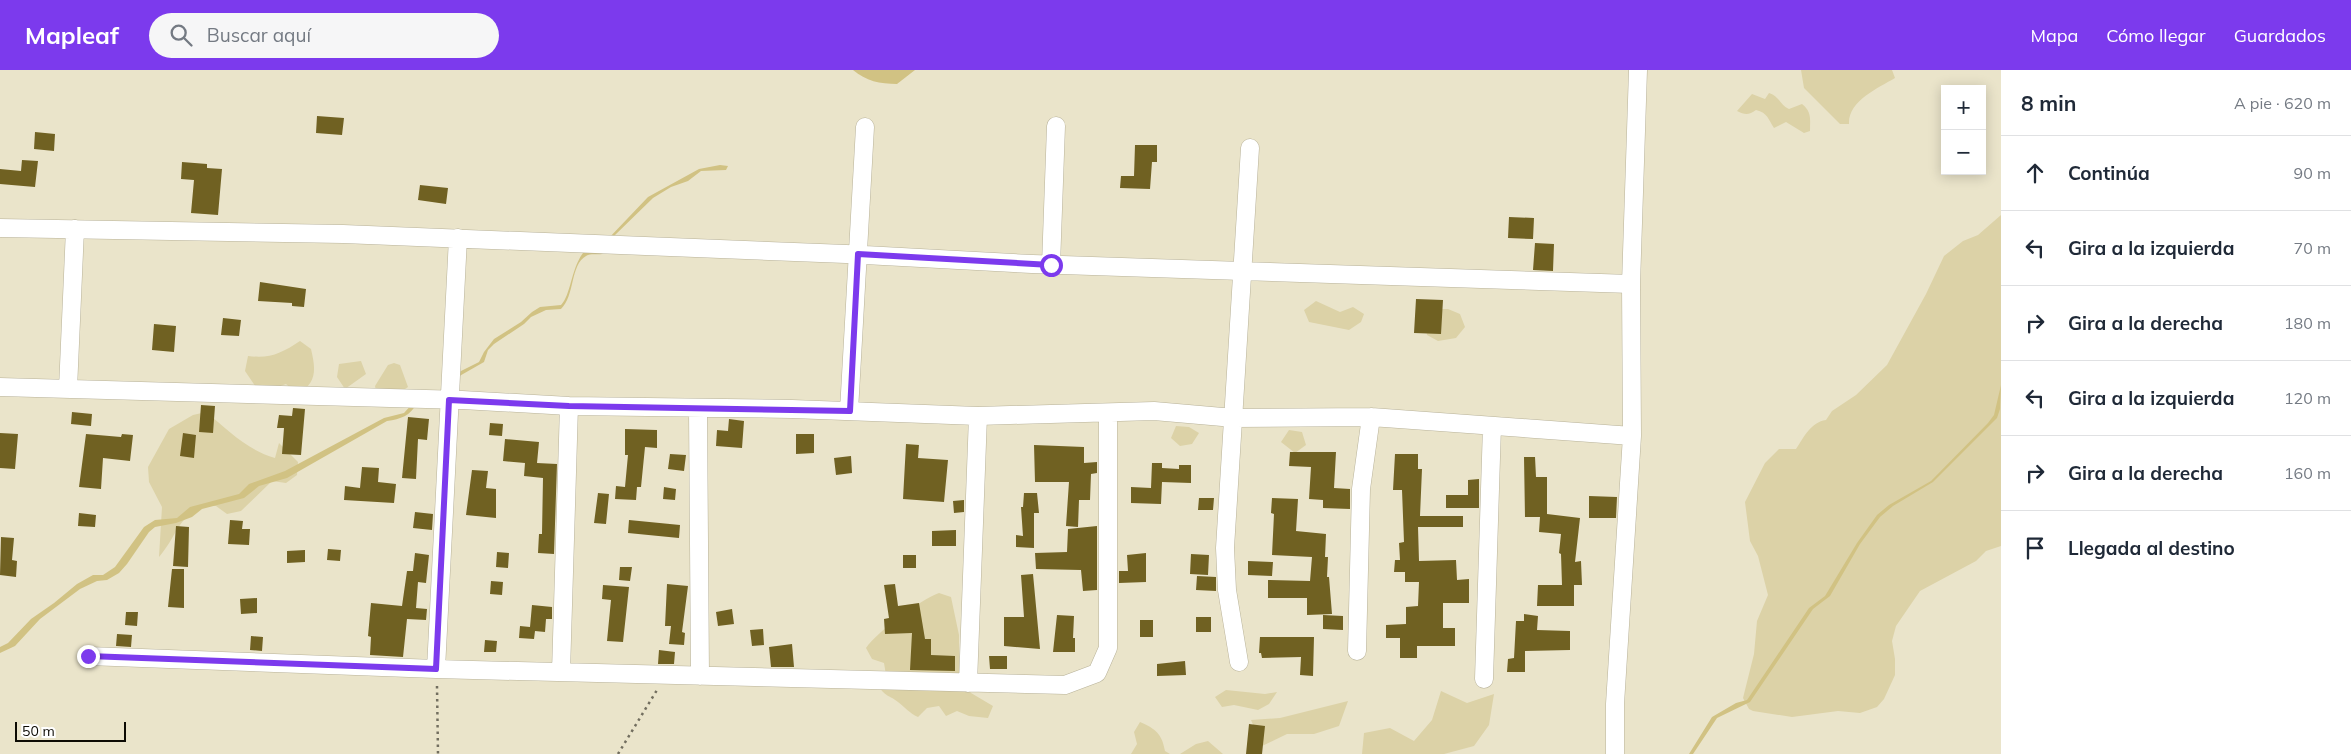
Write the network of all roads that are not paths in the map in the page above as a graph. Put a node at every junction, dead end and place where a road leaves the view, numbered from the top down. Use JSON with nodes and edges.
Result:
{"nodes":[{"id":1,"x":1638,"y":70,"type":"edge"},
{"id":2,"x":1056,"y":126,"type":"dead end"},
{"id":3,"x":865,"y":127,"type":"dead end"},
{"id":4,"x":1250,"y":148,"type":"dead end"},
{"id":5,"x":0,"y":228,"type":"edge"},
{"id":6,"x":75,"y":229,"type":"junction"},
{"id":7,"x":458,"y":238,"type":"junction"},
{"id":8,"x":858,"y":254,"type":"junction"},
{"id":9,"x":1051,"y":265,"type":"junction"},
{"id":10,"x":1243,"y":271,"type":"junction"},
{"id":11,"x":1631,"y":284,"type":"junction"},
{"id":12,"x":0,"y":387,"type":"edge"},
{"id":13,"x":68,"y":389,"type":"junction"},
{"id":14,"x":449,"y":400,"type":"junction"},
{"id":15,"x":569,"y":406,"type":"junction"},
{"id":16,"x":698,"y":409,"type":"junction"},
{"id":17,"x":850,"y":411,"type":"junction"},
{"id":18,"x":1108,"y":413,"type":"junction"},
{"id":19,"x":978,"y":416,"type":"junction"},
{"id":20,"x":1371,"y":417,"type":"junction"},
{"id":21,"x":1234,"y":418,"type":"junction"},
{"id":22,"x":1492,"y":426,"type":"junction"},
{"id":23,"x":1632,"y":436,"type":"junction"},
{"id":24,"x":1357,"y":651,"type":"dead end"},
{"id":25,"x":88,"y":656,"type":"dead end"},
{"id":26,"x":1239,"y":662,"type":"dead end"},
{"id":27,"x":436,"y":669,"type":"junction"},
{"id":28,"x":561,"y":672,"type":"junction"},
{"id":29,"x":700,"y":676,"type":"junction"},
{"id":30,"x":1484,"y":680,"type":"dead end"},
{"id":31,"x":968,"y":683,"type":"junction"},
{"id":32,"x":1615,"y":754,"type":"edge"}],
"edges":[{"from":1,"to":11,"type":"street"},
{"from":2,"to":9,"type":"street"},
{"from":3,"to":8,"type":"street"},
{"from":4,"to":10,"type":"street"},
{"from":5,"to":6,"type":"street"},
{"from":6,"to":7,"type":"street"},
{"from":6,"to":13,"type":"street"},
{"from":7,"to":8,"type":"street"},
{"from":7,"to":14,"type":"street"},
{"from":8,"to":9,"type":"street"},
{"from":8,"to":17,"type":"street"},
{"from":9,"to":10,"type":"street"},
{"from":10,"to":11,"type":"street"},
{"from":10,"to":21,"type":"street"},
{"from":11,"to":23,"type":"street"},
{"from":12,"to":13,"type":"street"},
{"from":13,"to":14,"type":"street"},
{"from":14,"to":15,"type":"street"},
{"from":14,"to":27,"type":"street"},
{"from":15,"to":16,"type":"street"},
{"from":15,"to":28,"type":"street"},
{"from":16,"to":17,"type":"street"},
{"from":16,"to":29,"type":"street"},
{"from":17,"to":19,"type":"street"},
{"from":18,"to":19,"type":"street"},
{"from":18,"to":21,"type":"street"},
{"from":18,"to":31,"type":"street"},
{"from":19,"to":31,"type":"street"},
{"from":20,"to":21,"type":"street"},
{"from":20,"to":22,"type":"street"},
{"from":20,"to":24,"type":"street"},
{"from":21,"to":26,"type":"street"},
{"from":22,"to":23,"type":"street"},
{"from":22,"to":30,"type":"street"},
{"from":23,"to":32,"type":"street"},
{"from":25,"to":27,"type":"street"},
{"from":27,"to":28,"type":"street"},
{"from":28,"to":29,"type":"street"},
{"from":29,"to":31,"type":"street"}]}
